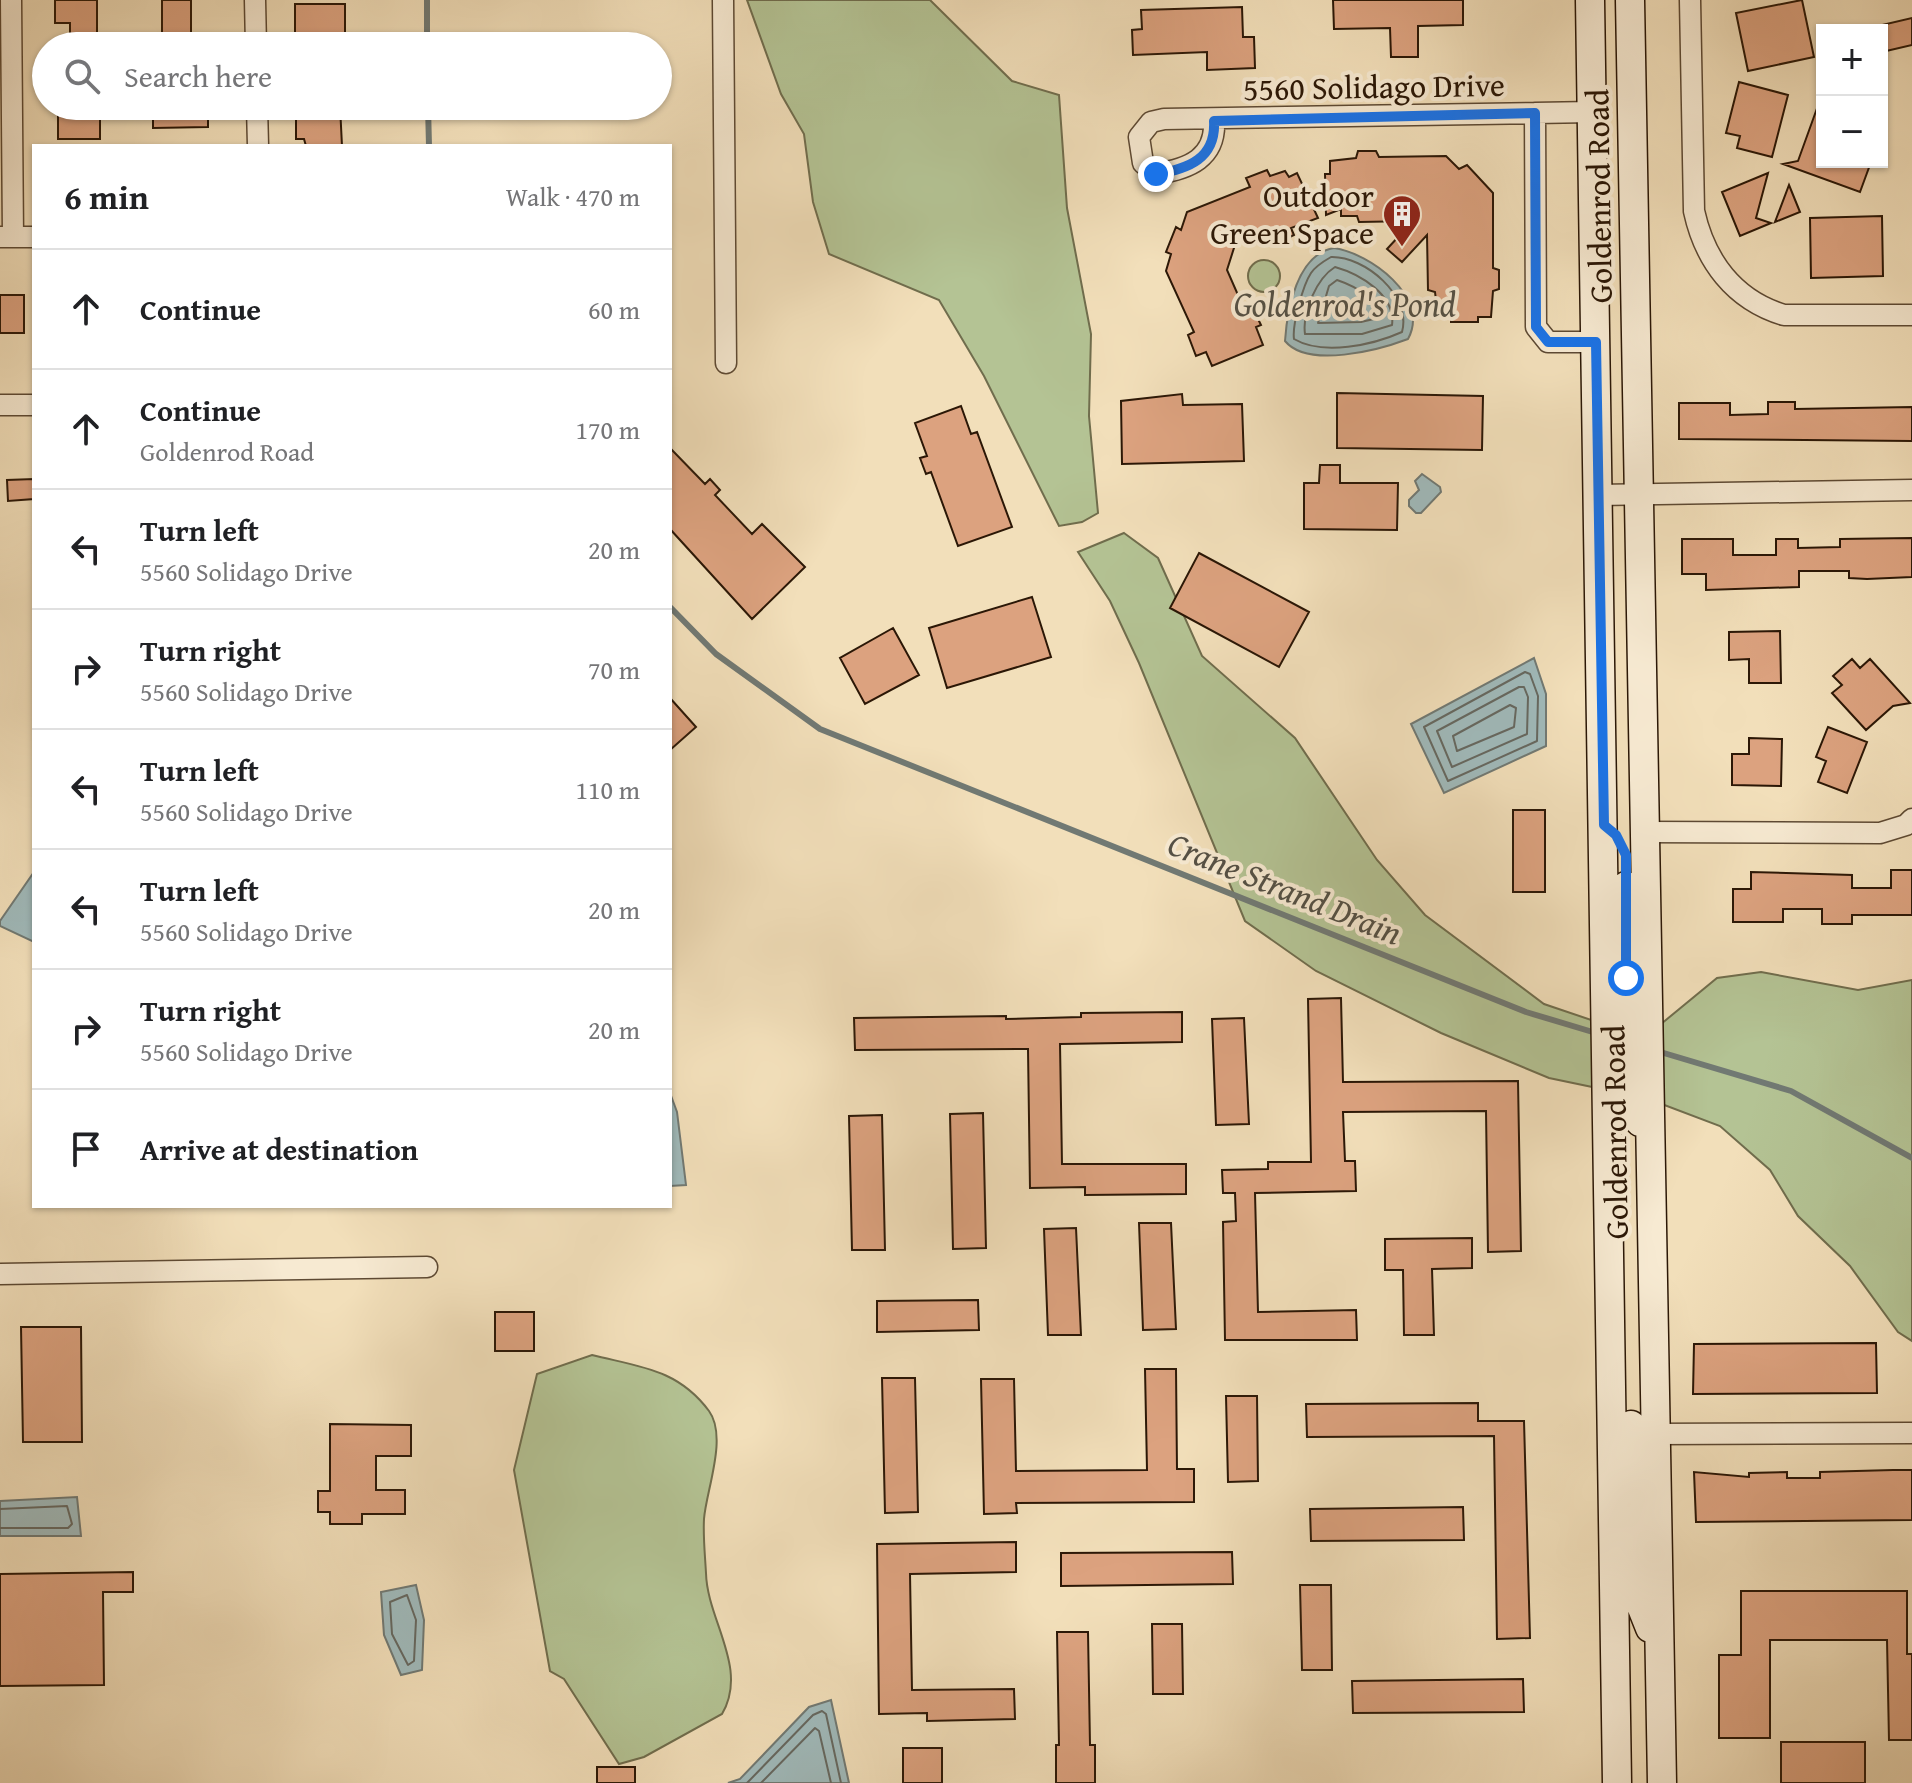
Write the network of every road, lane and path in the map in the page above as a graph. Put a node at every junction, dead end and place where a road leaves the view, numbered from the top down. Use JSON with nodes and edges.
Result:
{"nodes":[{"id":1,"x":11,"y":0,"type":"edge"},
{"id":2,"x":255,"y":0,"type":"edge"},
{"id":3,"x":723,"y":0,"type":"edge"},
{"id":4,"x":1590,"y":0,"type":"edge"},
{"id":5,"x":1630,"y":0,"type":"edge"},
{"id":6,"x":1690,"y":7,"type":"edge"},
{"id":7,"x":256,"y":32,"type":"edge"},
{"id":8,"x":1592,"y":112,"type":"junction"},
{"id":9,"x":1535,"y":113,"type":"junction"},
{"id":10,"x":257,"y":120,"type":"edge"},
{"id":11,"x":1214,"y":121,"type":"dead end"},
{"id":12,"x":258,"y":144,"type":"edge"},
{"id":13,"x":6,"y":237,"type":"edge"},
{"id":14,"x":32,"y":237,"type":"edge"},
{"id":15,"x":1912,"y":315,"type":"edge"},
{"id":16,"x":1596,"y":342,"type":"junction"},
{"id":17,"x":726,"y":363,"type":"dead end"},
{"id":18,"x":0,"y":405,"type":"edge"},
{"id":19,"x":32,"y":405,"type":"edge"},
{"id":20,"x":1912,"y":490,"type":"edge"},
{"id":21,"x":1637,"y":494,"type":"junction"},
{"id":22,"x":1598,"y":495,"type":"junction"},
{"id":23,"x":1599,"y":563,"type":"junction"},
{"id":24,"x":1912,"y":819,"type":"edge"},
{"id":25,"x":1644,"y":832,"type":"junction"},
{"id":26,"x":1625,"y":978,"type":"junction"},
{"id":27,"x":1628,"y":1075,"type":"junction"},
{"id":28,"x":427,"y":1267,"type":"dead end"},
{"id":29,"x":0,"y":1274,"type":"edge"},
{"id":30,"x":1614,"y":1406,"type":"junction"},
{"id":31,"x":1912,"y":1433,"type":"edge"},
{"id":32,"x":1654,"y":1434,"type":"junction"},
{"id":33,"x":1658,"y":1647,"type":"junction"},
{"id":34,"x":1617,"y":1783,"type":"edge"},
{"id":35,"x":1662,"y":1783,"type":"edge"}],
"edges":[{"from":1,"to":13,"type":"street"},
{"from":2,"to":7,"type":"street"},
{"from":3,"to":17,"type":"street"},
{"from":4,"to":8,"type":"main road","name":"Goldenrod Road"},
{"from":5,"to":21,"type":"main road","name":"Goldenrod Road"},
{"from":6,"to":15,"type":"street"},
{"from":8,"to":9,"type":"street","name":"5560 Solidago Drive"},
{"from":8,"to":16,"type":"main road","name":"Goldenrod Road"},
{"from":9,"to":11,"type":"street","name":"5560 Solidago Drive"},
{"from":9,"to":16,"type":"street","name":"5560 Solidago Drive"},
{"from":10,"to":12,"type":"street"},
{"from":13,"to":14,"type":"street"},
{"from":16,"to":22,"type":"main road","name":"Goldenrod Road"},
{"from":18,"to":19,"type":"street"},
{"from":20,"to":21,"type":"street"},
{"from":21,"to":22,"type":"street"},
{"from":21,"to":25,"type":"main road","name":"Goldenrod Road"},
{"from":22,"to":23,"type":"main road","name":"Goldenrod Road"},
{"from":23,"to":25,"type":"main road"},
{"from":23,"to":26,"type":"main road","name":"Goldenrod Road"},
{"from":24,"to":25,"type":"street"},
{"from":25,"to":26,"type":"main road","name":"Goldenrod Road"},
{"from":26,"to":27,"type":"main road","name":"Goldenrod Road"},
{"from":26,"to":27,"type":"main road","name":"Goldenrod Road"},
{"from":27,"to":30,"type":"main road","name":"Goldenrod Road"},
{"from":27,"to":32,"type":"main road","name":"Goldenrod Road"},
{"from":28,"to":29,"type":"street"},
{"from":30,"to":33,"type":"main road"},
{"from":30,"to":34,"type":"main road","name":"Goldenrod Road"},
{"from":31,"to":32,"type":"street"},
{"from":32,"to":33,"type":"main road","name":"Goldenrod Road"},
{"from":33,"to":35,"type":"main road","name":"Goldenrod Road"}]}
